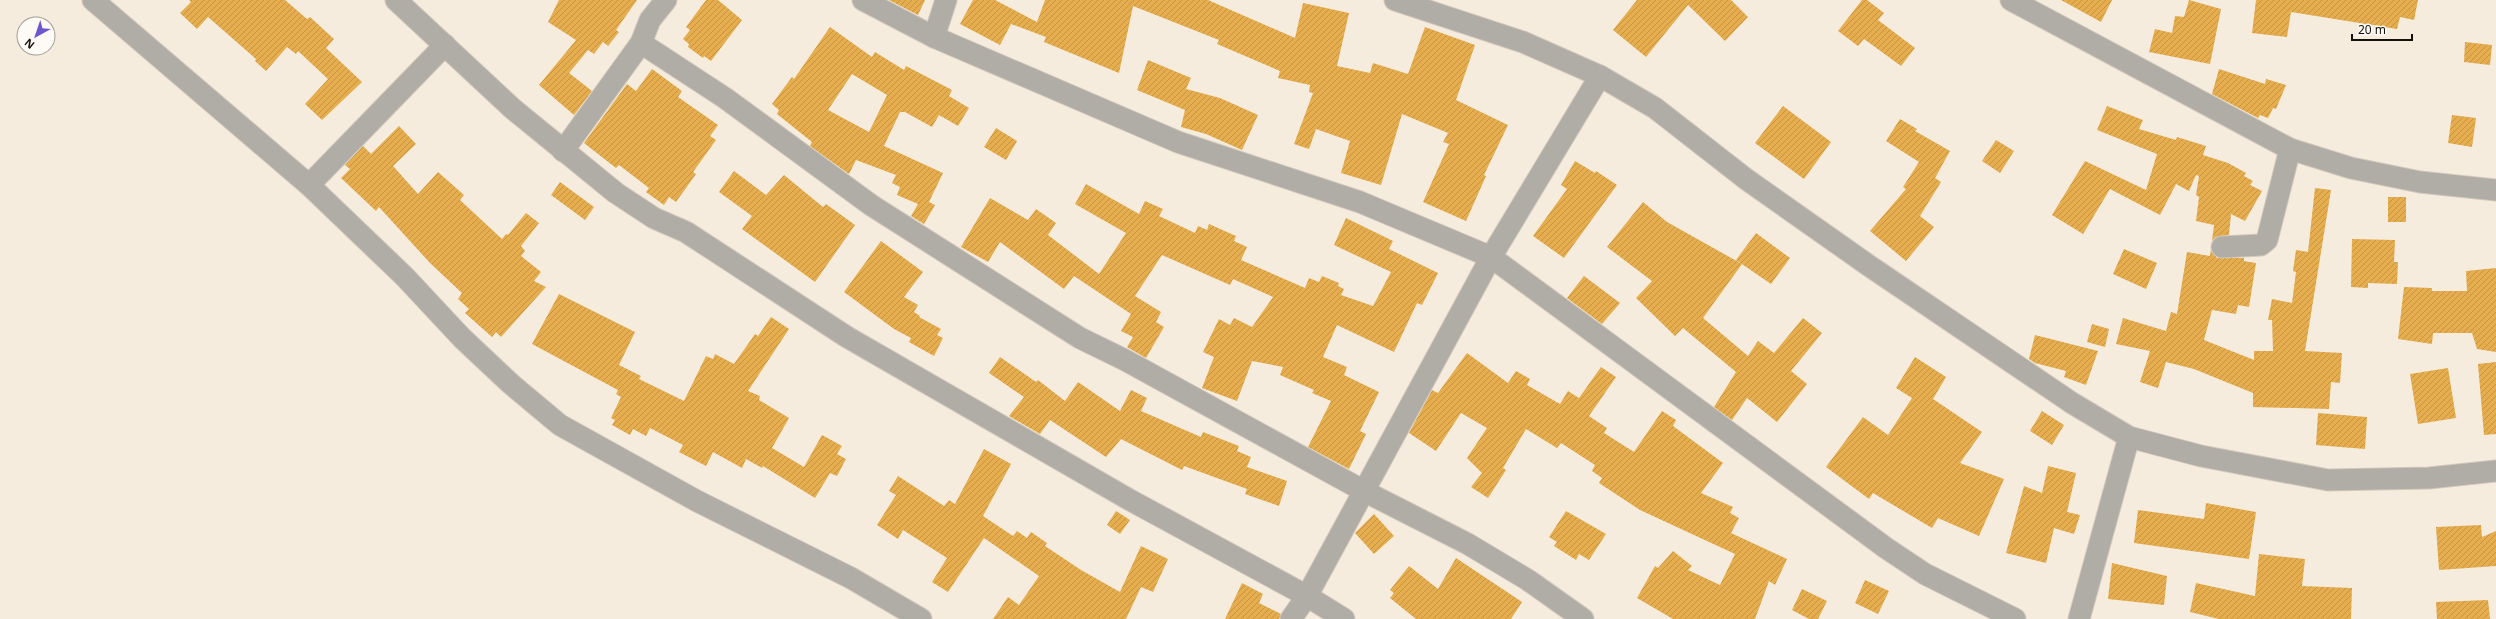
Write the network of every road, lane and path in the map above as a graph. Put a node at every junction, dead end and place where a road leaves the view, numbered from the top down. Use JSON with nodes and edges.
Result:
{"nodes":[{"id":1,"x":93,"y":0,"type":"edge"},
{"id":2,"x":396,"y":0,"type":"edge"},
{"id":3,"x":666,"y":0,"type":"edge"},
{"id":4,"x":863,"y":0,"type":"edge"},
{"id":5,"x":946,"y":0,"type":"edge"},
{"id":6,"x":1395,"y":0,"type":"edge"},
{"id":7,"x":2011,"y":0,"type":"edge"},
{"id":8,"x":934,"y":37,"type":"junction"},
{"id":9,"x":641,"y":43,"type":"junction"},
{"id":10,"x":445,"y":45,"type":"junction"},
{"id":11,"x":1600,"y":76,"type":"junction"},
{"id":12,"x":2290,"y":149,"type":"junction"},
{"id":13,"x":563,"y":151,"type":"junction"},
{"id":14,"x":309,"y":185,"type":"junction"},
{"id":15,"x":2496,"y":190,"type":"edge"},
{"id":16,"x":2222,"y":247,"type":"dead end"},
{"id":17,"x":1491,"y":257,"type":"junction"},
{"id":18,"x":2129,"y":436,"type":"junction"},
{"id":19,"x":2496,"y":472,"type":"edge"},
{"id":20,"x":1364,"y":491,"type":"junction"},
{"id":21,"x":1307,"y":596,"type":"junction"},
{"id":22,"x":921,"y":619,"type":"edge"},
{"id":23,"x":1291,"y":619,"type":"edge"},
{"id":24,"x":1344,"y":619,"type":"edge"},
{"id":25,"x":1583,"y":619,"type":"edge"},
{"id":26,"x":2015,"y":619,"type":"edge"},
{"id":27,"x":2079,"y":619,"type":"edge"}],
"edges":[{"from":1,"to":14,"type":"street"},
{"from":2,"to":10,"type":"street"},
{"from":3,"to":9,"type":"street"},
{"from":4,"to":8,"type":"street"},
{"from":5,"to":8,"type":"street"},
{"from":6,"to":11,"type":"street"},
{"from":7,"to":12,"type":"street"},
{"from":8,"to":17,"type":"street"},
{"from":9,"to":13,"type":"street"},
{"from":9,"to":20,"type":"street"},
{"from":10,"to":13,"type":"street"},
{"from":10,"to":14,"type":"street"},
{"from":11,"to":17,"type":"street"},
{"from":11,"to":18,"type":"street"},
{"from":12,"to":15,"type":"street"},
{"from":12,"to":16,"type":"street"},
{"from":13,"to":21,"type":"street"},
{"from":14,"to":22,"type":"street"},
{"from":17,"to":20,"type":"street"},
{"from":17,"to":26,"type":"street"},
{"from":18,"to":19,"type":"street"},
{"from":18,"to":27,"type":"street"},
{"from":20,"to":21,"type":"street"},
{"from":20,"to":25,"type":"street"},
{"from":21,"to":23,"type":"street"},
{"from":21,"to":24,"type":"street"}]}
